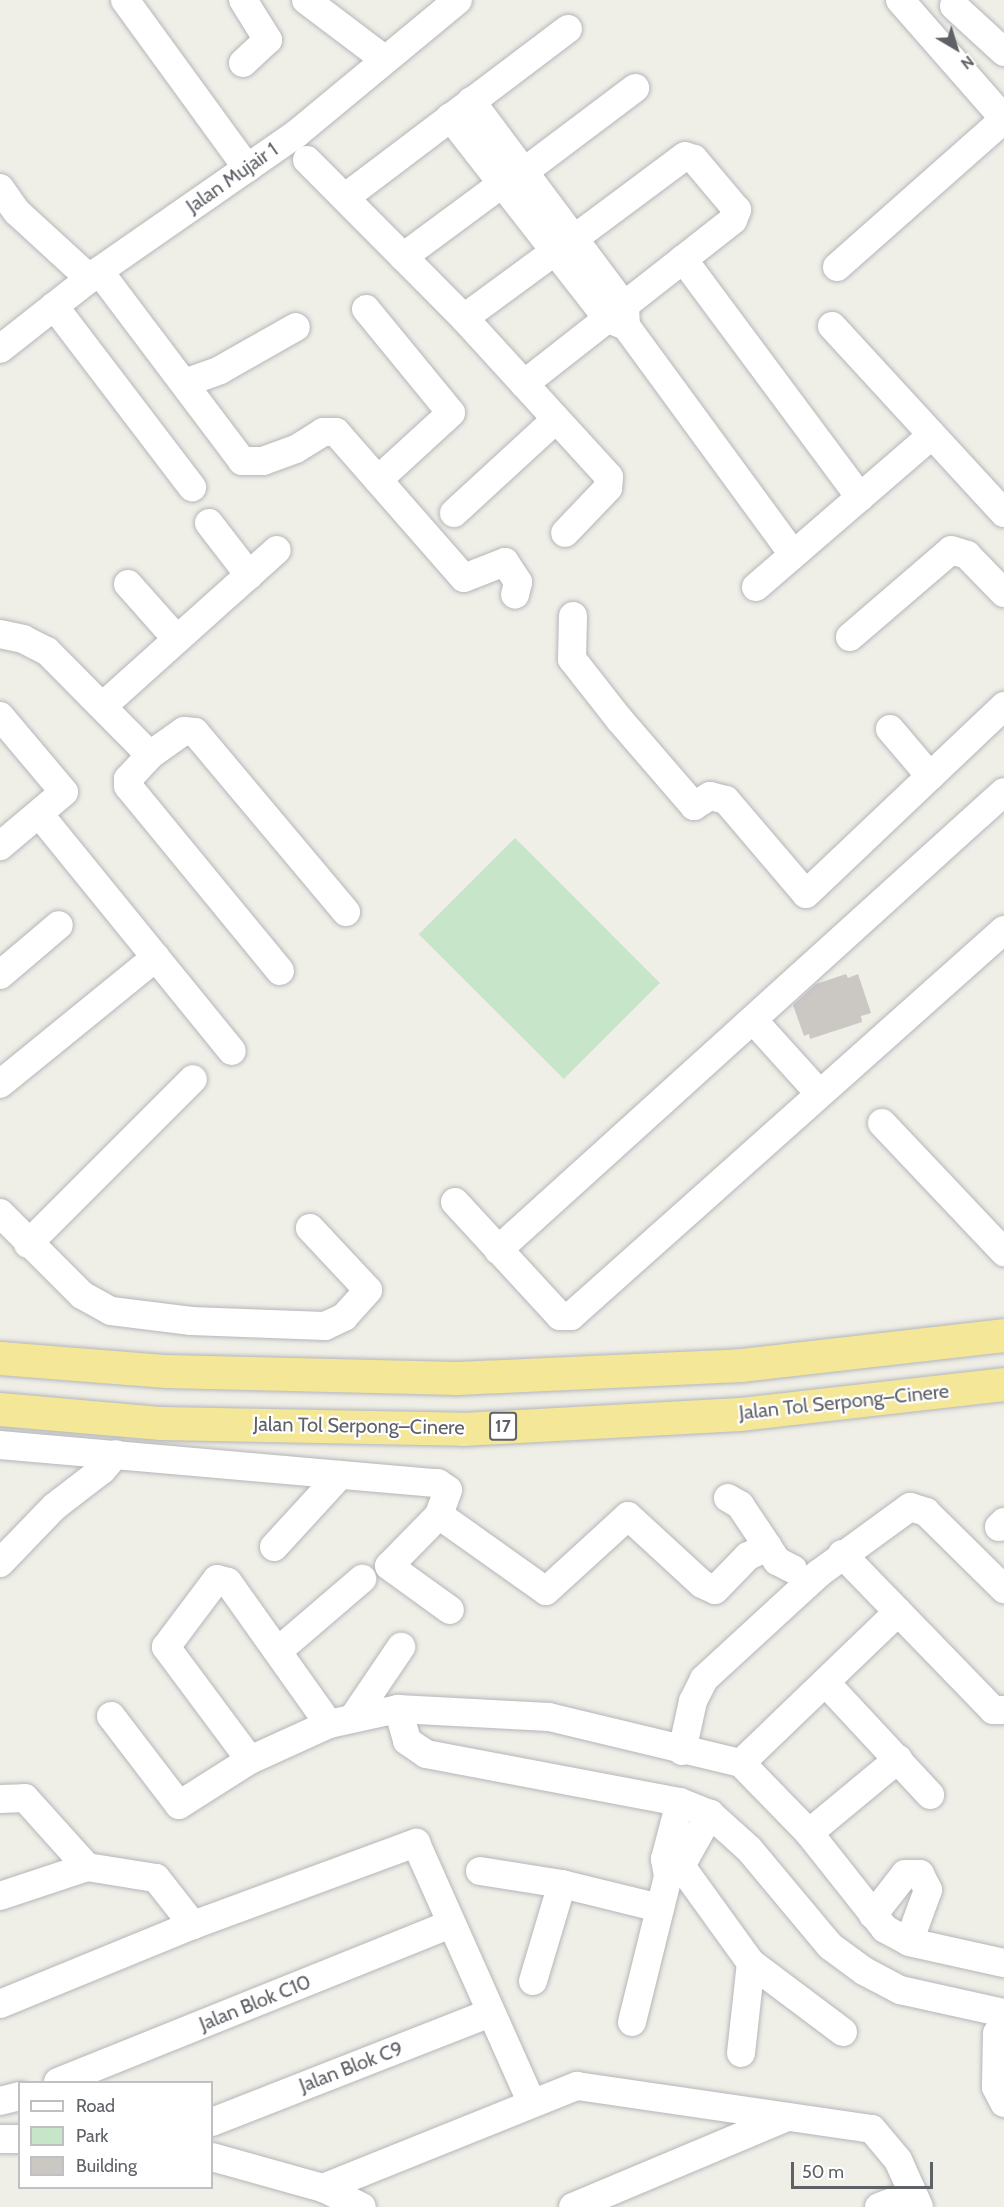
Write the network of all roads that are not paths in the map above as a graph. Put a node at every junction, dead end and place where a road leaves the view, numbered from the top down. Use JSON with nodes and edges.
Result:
{"nodes":[{"id":1,"x":243,"y":0,"type":"edge"},
{"id":2,"x":306,"y":0,"type":"edge"},
{"id":3,"x":458,"y":0,"type":"edge"},
{"id":4,"x":900,"y":0,"type":"edge"},
{"id":5,"x":957,"y":3,"type":"edge"},
{"id":6,"x":138,"y":4,"type":"edge"},
{"id":7,"x":568,"y":29,"type":"dead end"},
{"id":8,"x":926,"y":30,"type":"junction"},
{"id":9,"x":1004,"y":52,"type":"edge"},
{"id":10,"x":384,"y":59,"type":"junction"},
{"id":11,"x":243,"y":63,"type":"dead end"},
{"id":12,"x":635,"y":88,"type":"dead end"},
{"id":13,"x":461,"y":109,"type":"junction"},
{"id":14,"x":1004,"y":119,"type":"edge"},
{"id":15,"x":307,"y":160,"type":"dead end"},
{"id":16,"x":247,"y":168,"type":"junction"},
{"id":17,"x":514,"y":177,"type":"junction"},
{"id":18,"x":0,"y":188,"type":"edge"},
{"id":19,"x":346,"y":196,"type":"junction"},
{"id":20,"x":564,"y":245,"type":"junction"},
{"id":21,"x":403,"y":257,"type":"junction"},
{"id":22,"x":683,"y":259,"type":"junction"},
{"id":23,"x":837,"y":267,"type":"dead end"},
{"id":24,"x":95,"y":275,"type":"junction"},
{"id":25,"x":54,"y":306,"type":"junction"},
{"id":26,"x":366,"y":309,"type":"dead end"},
{"id":27,"x":620,"y":317,"type":"junction"},
{"id":28,"x":464,"y":318,"type":"junction"},
{"id":29,"x":832,"y":326,"type":"dead end"},
{"id":30,"x":296,"y":327,"type":"dead end"},
{"id":31,"x":1,"y":346,"type":"edge"},
{"id":32,"x":185,"y":383,"type":"junction"},
{"id":33,"x":525,"y":384,"type":"junction"},
{"id":34,"x":554,"y":421,"type":"junction"},
{"id":35,"x":930,"y":437,"type":"junction"},
{"id":36,"x":378,"y":480,"type":"junction"},
{"id":37,"x":192,"y":487,"type":"dead end"},
{"id":38,"x":860,"y":497,"type":"junction"},
{"id":39,"x":454,"y":513,"type":"dead end"},
{"id":40,"x":1004,"y":513,"type":"edge"},
{"id":41,"x":209,"y":523,"type":"dead end"},
{"id":42,"x":565,"y":533,"type":"dead end"},
{"id":43,"x":277,"y":550,"type":"dead end"},
{"id":44,"x":793,"y":554,"type":"junction"},
{"id":45,"x":249,"y":575,"type":"junction"},
{"id":46,"x":128,"y":584,"type":"dead end"},
{"id":47,"x":756,"y":587,"type":"dead end"},
{"id":48,"x":1004,"y":593,"type":"edge"},
{"id":49,"x":514,"y":595,"type":"dead end"},
{"id":50,"x":573,"y":616,"type":"dead end"},
{"id":51,"x":0,"y":634,"type":"edge"},
{"id":52,"x":850,"y":637,"type":"dead end"},
{"id":53,"x":176,"y":638,"type":"junction"},
{"id":54,"x":104,"y":705,"type":"junction"},
{"id":55,"x":1004,"y":706,"type":"edge"},
{"id":56,"x":0,"y":716,"type":"edge"},
{"id":57,"x":890,"y":729,"type":"dead end"},
{"id":58,"x":150,"y":756,"type":"junction"},
{"id":59,"x":930,"y":777,"type":"junction"},
{"id":60,"x":1004,"y":792,"type":"edge"},
{"id":61,"x":40,"y":815,"type":"junction"},
{"id":62,"x":0,"y":846,"type":"edge"},
{"id":63,"x":346,"y":912,"type":"dead end"},
{"id":64,"x":59,"y":925,"type":"dead end"},
{"id":65,"x":1004,"y":930,"type":"edge"},
{"id":66,"x":156,"y":957,"type":"junction"},
{"id":67,"x":280,"y":970,"type":"dead end"},
{"id":68,"x":0,"y":975,"type":"edge"},
{"id":69,"x":754,"y":1021,"type":"junction"},
{"id":70,"x":232,"y":1051,"type":"dead end"},
{"id":71,"x":194,"y":1079,"type":"dead end"},
{"id":72,"x":0,"y":1084,"type":"edge"},
{"id":73,"x":819,"y":1093,"type":"junction"},
{"id":74,"x":882,"y":1124,"type":"dead end"},
{"id":75,"x":455,"y":1202,"type":"dead end"},
{"id":76,"x":0,"y":1214,"type":"edge"},
{"id":77,"x":310,"y":1228,"type":"dead end"},
{"id":78,"x":28,"y":1244,"type":"junction"},
{"id":79,"x":498,"y":1250,"type":"junction"},
{"id":80,"x":1004,"y":1252,"type":"edge"},
{"id":81,"x":1004,"y":1335,"type":"edge"},
{"id":82,"x":0,"y":1359,"type":"edge"},
{"id":83,"x":1004,"y":1384,"type":"edge"},
{"id":84,"x":0,"y":1409,"type":"edge"},
{"id":85,"x":0,"y":1444,"type":"edge"},
{"id":86,"x":116,"y":1454,"type":"junction"},
{"id":87,"x":340,"y":1475,"type":"junction"},
{"id":88,"x":728,"y":1498,"type":"dead end"},
{"id":89,"x":439,"y":1515,"type":"junction"},
{"id":90,"x":274,"y":1547,"type":"dead end"},
{"id":91,"x":768,"y":1547,"type":"junction"},
{"id":92,"x":842,"y":1554,"type":"junction"},
{"id":93,"x":0,"y":1563,"type":"edge"},
{"id":94,"x":793,"y":1569,"type":"dead end"},
{"id":95,"x":362,"y":1579,"type":"dead end"},
{"id":96,"x":1004,"y":1589,"type":"edge"},
{"id":97,"x":450,"y":1610,"type":"dead end"},
{"id":98,"x":898,"y":1612,"type":"junction"},
{"id":99,"x":401,"y":1647,"type":"dead end"},
{"id":100,"x":278,"y":1651,"type":"junction"},
{"id":101,"x":826,"y":1683,"type":"junction"},
{"id":102,"x":398,"y":1709,"type":"junction"},
{"id":103,"x":1004,"y":1710,"type":"edge"},
{"id":104,"x":111,"y":1716,"type":"dead end"},
{"id":105,"x":341,"y":1721,"type":"junction"},
{"id":106,"x":682,"y":1750,"type":"junction"},
{"id":107,"x":898,"y":1759,"type":"junction"},
{"id":108,"x":250,"y":1760,"type":"junction"},
{"id":109,"x":741,"y":1763,"type":"junction"},
{"id":110,"x":930,"y":1795,"type":"dead end"},
{"id":111,"x":0,"y":1799,"type":"edge"},
{"id":112,"x":680,"y":1802,"type":"junction"},
{"id":113,"x":710,"y":1814,"type":"junction"},
{"id":114,"x":809,"y":1833,"type":"junction"},
{"id":115,"x":671,"y":1866,"type":"junction"},
{"id":116,"x":87,"y":1867,"type":"junction"},
{"id":117,"x":480,"y":1871,"type":"dead end"},
{"id":118,"x":562,"y":1884,"type":"junction"},
{"id":119,"x":0,"y":1896,"type":"edge"},
{"id":120,"x":660,"y":1908,"type":"junction"},
{"id":121,"x":452,"y":1924,"type":"junction"},
{"id":122,"x":193,"y":1925,"type":"junction"},
{"id":123,"x":879,"y":1944,"type":"junction"},
{"id":124,"x":751,"y":1963,"type":"junction"},
{"id":125,"x":1004,"y":1963,"type":"edge"},
{"id":126,"x":533,"y":1982,"type":"dead end"},
{"id":127,"x":0,"y":2004,"type":"edge"},
{"id":128,"x":490,"y":2013,"type":"junction"},
{"id":129,"x":632,"y":2022,"type":"dead end"},
{"id":130,"x":1001,"y":2023,"type":"edge"},
{"id":131,"x":843,"y":2032,"type":"dead end"},
{"id":132,"x":741,"y":2053,"type":"dead end"},
{"id":133,"x":517,"y":2070,"type":"junction"},
{"id":134,"x":60,"y":2081,"type":"edge"},
{"id":135,"x":577,"y":2086,"type":"junction"},
{"id":136,"x":1001,"y":2093,"type":"edge"},
{"id":137,"x":18,"y":2096,"type":"edge"},
{"id":138,"x":0,"y":2101,"type":"edge"},
{"id":139,"x":532,"y":2103,"type":"junction"},
{"id":140,"x":725,"y":2107,"type":"junction"},
{"id":141,"x":789,"y":2116,"type":"junction"},
{"id":142,"x":213,"y":2122,"type":"edge"},
{"id":143,"x":0,"y":2139,"type":"edge"},
{"id":144,"x":18,"y":2139,"type":"edge"},
{"id":145,"x":732,"y":2140,"type":"junction"},
{"id":146,"x":214,"y":2158,"type":"edge"},
{"id":147,"x":323,"y":2188,"type":"junction"},
{"id":148,"x":916,"y":2200,"type":"edge"},
{"id":149,"x":362,"y":2207,"type":"edge"},
{"id":150,"x":573,"y":2207,"type":"edge"},
{"id":151,"x":879,"y":2207,"type":"edge"}],
"edges":[{"from":1,"to":11,"type":"street"},
{"from":2,"to":10,"type":"street"},
{"from":3,"to":10,"type":"street","name":"Jalan Mujair 1"},
{"from":4,"to":8,"type":"street"},
{"from":5,"to":8,"type":"street"},
{"from":5,"to":9,"type":"street"},
{"from":6,"to":16,"type":"street"},
{"from":7,"to":13,"type":"street"},
{"from":8,"to":14,"type":"street"},
{"from":10,"to":16,"type":"street","name":"Jalan Mujair 1"},
{"from":12,"to":17,"type":"street"},
{"from":13,"to":17,"type":"street"},
{"from":13,"to":19,"type":"street"},
{"from":14,"to":23,"type":"street"},
{"from":15,"to":19,"type":"street"},
{"from":16,"to":24,"type":"street","name":"Jalan Mujair 1"},
{"from":17,"to":20,"type":"street"},
{"from":17,"to":21,"type":"street"},
{"from":18,"to":24,"type":"street"},
{"from":19,"to":21,"type":"street"},
{"from":20,"to":22,"type":"street"},
{"from":20,"to":27,"type":"street"},
{"from":20,"to":28,"type":"street"},
{"from":21,"to":28,"type":"street"},
{"from":22,"to":27,"type":"street"},
{"from":22,"to":38,"type":"street"},
{"from":24,"to":25,"type":"street","name":"Jalan Mujair 1"},
{"from":24,"to":32,"type":"street"},
{"from":25,"to":31,"type":"street","name":"Jalan Mujair 1"},
{"from":25,"to":37,"type":"street"},
{"from":26,"to":36,"type":"street"},
{"from":27,"to":33,"type":"street"},
{"from":27,"to":44,"type":"street"},
{"from":28,"to":33,"type":"street"},
{"from":29,"to":35,"type":"street"},
{"from":30,"to":32,"type":"street"},
{"from":32,"to":36,"type":"street"},
{"from":33,"to":34,"type":"street"},
{"from":34,"to":39,"type":"street"},
{"from":34,"to":42,"type":"street"},
{"from":35,"to":38,"type":"street"},
{"from":35,"to":40,"type":"street"},
{"from":36,"to":49,"type":"street"},
{"from":38,"to":44,"type":"street"},
{"from":41,"to":45,"type":"street"},
{"from":43,"to":45,"type":"street"},
{"from":44,"to":47,"type":"street"},
{"from":45,"to":53,"type":"street"},
{"from":46,"to":53,"type":"street"},
{"from":48,"to":52,"type":"street"},
{"from":50,"to":59,"type":"street"},
{"from":51,"to":54,"type":"street"},
{"from":53,"to":54,"type":"street"},
{"from":54,"to":58,"type":"street"},
{"from":55,"to":59,"type":"street"},
{"from":56,"to":61,"type":"street"},
{"from":57,"to":59,"type":"street"},
{"from":58,"to":63,"type":"street"},
{"from":58,"to":67,"type":"street"},
{"from":60,"to":69,"type":"street"},
{"from":61,"to":62,"type":"street"},
{"from":61,"to":66,"type":"street"},
{"from":64,"to":68,"type":"street"},
{"from":65,"to":73,"type":"street"},
{"from":66,"to":70,"type":"street"},
{"from":66,"to":72,"type":"street"},
{"from":69,"to":73,"type":"street"},
{"from":69,"to":79,"type":"street"},
{"from":71,"to":78,"type":"street"},
{"from":73,"to":79,"type":"street"},
{"from":74,"to":80,"type":"street"},
{"from":75,"to":79,"type":"street"},
{"from":76,"to":78,"type":"street"},
{"from":77,"to":78,"type":"street"},
{"from":81,"to":82,"type":"highway"},
{"from":83,"to":84,"type":"highway","name":"Jalan Tol Serpong–Cinere","number":"17"},
{"from":85,"to":86,"type":"street"},
{"from":86,"to":87,"type":"street"},
{"from":86,"to":93,"type":"street"},
{"from":87,"to":89,"type":"street"},
{"from":87,"to":90,"type":"street"},
{"from":88,"to":91,"type":"street"},
{"from":89,"to":91,"type":"street"},
{"from":89,"to":97,"type":"street"},
{"from":91,"to":94,"type":"street"},
{"from":92,"to":96,"type":"street"},
{"from":92,"to":98,"type":"street"},
{"from":92,"to":106,"type":"street"},
{"from":95,"to":100,"type":"street"},
{"from":98,"to":101,"type":"street"},
{"from":98,"to":103,"type":"street"},
{"from":99,"to":105,"type":"street"},
{"from":100,"to":105,"type":"street"},
{"from":100,"to":108,"type":"street"},
{"from":101,"to":107,"type":"street"},
{"from":101,"to":109,"type":"street"},
{"from":102,"to":105,"type":"street"},
{"from":102,"to":106,"type":"street"},
{"from":102,"to":112,"type":"street"},
{"from":104,"to":108,"type":"street"},
{"from":105,"to":108,"type":"street"},
{"from":106,"to":109,"type":"street"},
{"from":107,"to":110,"type":"street"},
{"from":107,"to":114,"type":"street"},
{"from":109,"to":114,"type":"street"},
{"from":111,"to":116,"type":"street"},
{"from":112,"to":113,"type":"street"},
{"from":112,"to":115,"type":"street"},
{"from":113,"to":115,"type":"street"},
{"from":113,"to":123,"type":"street"},
{"from":114,"to":123,"type":"street"},
{"from":115,"to":120,"type":"street"},
{"from":115,"to":124,"type":"street"},
{"from":116,"to":119,"type":"street"},
{"from":116,"to":122,"type":"street"},
{"from":117,"to":118,"type":"street"},
{"from":118,"to":120,"type":"street"},
{"from":118,"to":126,"type":"street"},
{"from":120,"to":129,"type":"street"},
{"from":121,"to":122,"type":"street"},
{"from":121,"to":128,"type":"street"},
{"from":121,"to":134,"type":"street","name":"Jalan Blok C10"},
{"from":122,"to":127,"type":"street"},
{"from":123,"to":125,"type":"street"},
{"from":123,"to":130,"type":"street"},
{"from":124,"to":131,"type":"street"},
{"from":124,"to":132,"type":"street"},
{"from":128,"to":133,"type":"street"},
{"from":128,"to":142,"type":"street","name":"Jalan Blok C9"},
{"from":130,"to":136,"type":"street"},
{"from":133,"to":135,"type":"street"},
{"from":133,"to":139,"type":"street"},
{"from":135,"to":139,"type":"street"},
{"from":135,"to":140,"type":"street"},
{"from":137,"to":138,"type":"street"},
{"from":139,"to":147,"type":"street"},
{"from":140,"to":141,"type":"street"},
{"from":140,"to":145,"type":"street"},
{"from":141,"to":145,"type":"street"},
{"from":141,"to":148,"type":"street"},
{"from":142,"to":146,"type":"street"},
{"from":143,"to":144,"type":"street"},
{"from":145,"to":150,"type":"street"},
{"from":146,"to":147,"type":"street"},
{"from":147,"to":149,"type":"street"},
{"from":148,"to":151,"type":"street"}]}
